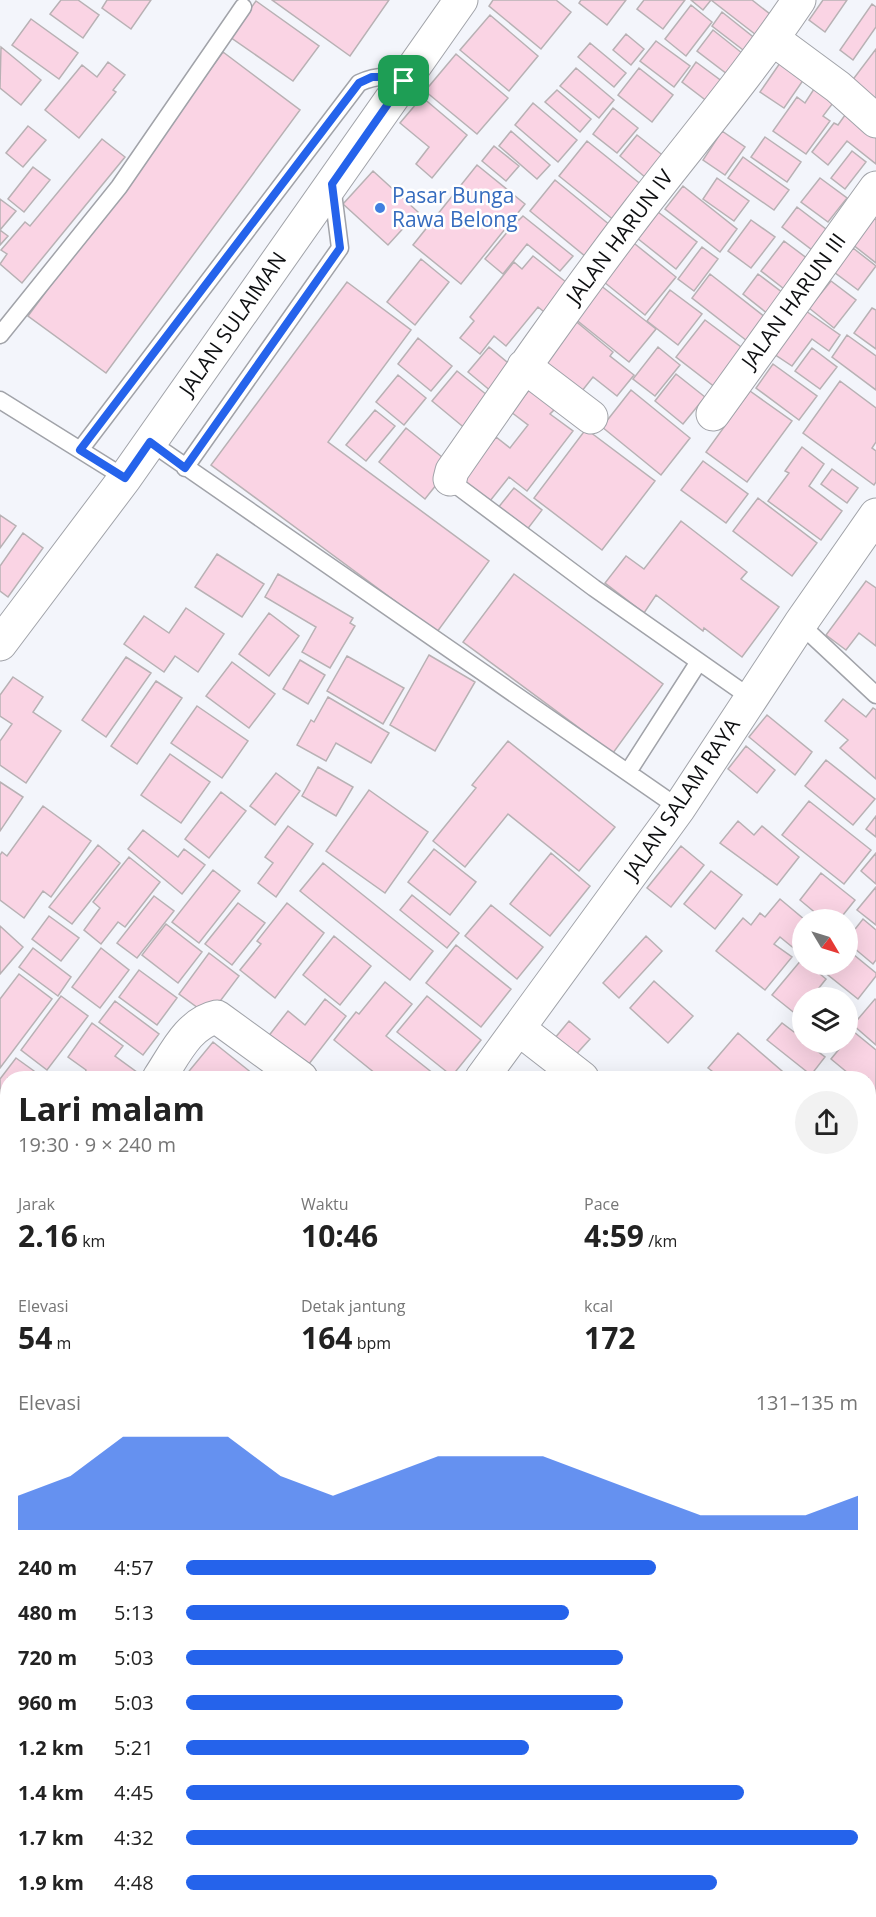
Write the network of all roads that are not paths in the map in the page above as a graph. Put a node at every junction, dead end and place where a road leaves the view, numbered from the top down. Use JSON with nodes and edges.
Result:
{"nodes":[{"id":1,"x":461,"y":0,"type":"edge"},
{"id":2,"x":799,"y":0,"type":"edge"},
{"id":3,"x":243,"y":7,"type":"dead end"},
{"id":4,"x":773,"y":39,"type":"junction"},
{"id":5,"x":404,"y":81,"type":"junction"},
{"id":6,"x":876,"y":121,"type":"edge"},
{"id":7,"x":332,"y":184,"type":"junction"},
{"id":8,"x":876,"y":188,"type":"edge"},
{"id":9,"x":0,"y":335,"type":"edge"},
{"id":10,"x":524,"y":366,"type":"junction"},
{"id":11,"x":0,"y":399,"type":"edge"},
{"id":12,"x":713,"y":414,"type":"dead end"},
{"id":13,"x":591,"y":417,"type":"dead end"},
{"id":14,"x":150,"y":442,"type":"junction"},
{"id":15,"x":80,"y":450,"type":"junction"},
{"id":16,"x":185,"y":468,"type":"junction"},
{"id":17,"x":125,"y":478,"type":"junction"},
{"id":18,"x":450,"y":478,"type":"joint"},
{"id":19,"x":876,"y":514,"type":"edge"},
{"id":20,"x":800,"y":624,"type":"junction"},
{"id":21,"x":0,"y":644,"type":"edge"},
{"id":22,"x":698,"y":663,"type":"junction"},
{"id":23,"x":876,"y":695,"type":"edge"},
{"id":24,"x":751,"y":698,"type":"junction"},
{"id":25,"x":628,"y":772,"type":"junction"},
{"id":26,"x":680,"y":808,"type":"junction"},
{"id":27,"x":519,"y":1029,"type":"junction"},
{"id":28,"x":164,"y":1071,"type":"edge"},
{"id":29,"x":291,"y":1071,"type":"edge"},
{"id":30,"x":487,"y":1071,"type":"edge"},
{"id":31,"x":573,"y":1071,"type":"edge"}],
"edges":[{"from":1,"to":5,"type":"street","name":"JALAN SULAIMAN"},
{"from":2,"to":4,"type":"street","name":"JALAN HARUN IV"},
{"from":3,"to":9,"type":"lane"},
{"from":4,"to":6,"type":"street"},
{"from":4,"to":10,"type":"street","name":"JALAN HARUN IV"},
{"from":5,"to":7,"type":"street","name":"JALAN SULAIMAN"},
{"from":5,"to":15,"type":"lane"},
{"from":7,"to":14,"type":"street","name":"JALAN SULAIMAN"},
{"from":7,"to":16,"type":"lane"},
{"from":8,"to":12,"type":"street","name":"JALAN HARUN III"},
{"from":10,"to":13,"type":"street"},
{"from":10,"to":18,"type":"street","name":"JALAN HARUN IV"},
{"from":11,"to":15,"type":"lane"},
{"from":14,"to":16,"type":"lane"},
{"from":14,"to":17,"type":"street","name":"JALAN SULAIMAN"},
{"from":15,"to":17,"type":"lane"},
{"from":16,"to":25,"type":"lane"},
{"from":17,"to":21,"type":"street","name":"JALAN SULAIMAN"},
{"from":18,"to":22,"type":"lane"},
{"from":19,"to":20,"type":"street","name":"JALAN SALAM RAYA"},
{"from":20,"to":23,"type":"lane"},
{"from":20,"to":24,"type":"street","name":"JALAN SALAM RAYA"},
{"from":22,"to":24,"type":"lane"},
{"from":22,"to":25,"type":"lane"},
{"from":24,"to":26,"type":"street","name":"JALAN SALAM RAYA"},
{"from":25,"to":26,"type":"lane"},
{"from":26,"to":27,"type":"street","name":"JALAN SALAM RAYA"},
{"from":27,"to":30,"type":"street","name":"JALAN SALAM RAYA"},
{"from":27,"to":31,"type":"street"},
{"from":28,"to":29,"type":"street"}]}
